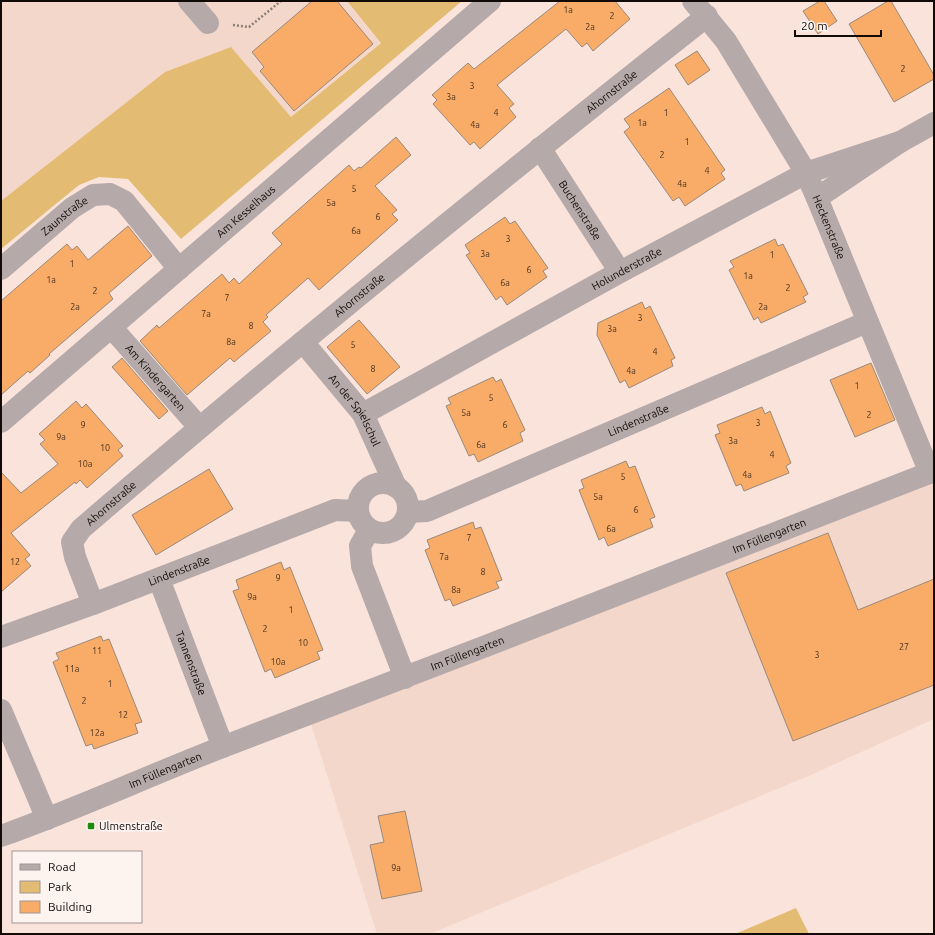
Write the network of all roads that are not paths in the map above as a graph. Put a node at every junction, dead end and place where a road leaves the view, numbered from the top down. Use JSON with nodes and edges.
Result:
{"nodes":[{"id":1,"x":189,"y":1,"type":"edge"},
{"id":2,"x":490,"y":1,"type":"edge"},
{"id":3,"x":700,"y":9,"type":"edge"},
{"id":4,"x":208,"y":23,"type":"road end"},
{"id":5,"x":934,"y":123,"type":"edge"},
{"id":6,"x":900,"y":142,"type":"junction"},
{"id":7,"x":540,"y":148,"type":"junction"},
{"id":8,"x":806,"y":173,"type":"junction"},
{"id":9,"x":817,"y":198,"type":"junction"},
{"id":10,"x":1,"y":269,"type":"edge"},
{"id":11,"x":179,"y":269,"type":"junction"},
{"id":12,"x":620,"y":272,"type":"junction"},
{"id":13,"x":867,"y":322,"type":"junction"},
{"id":14,"x":112,"y":328,"type":"junction"},
{"id":15,"x":303,"y":342,"type":"junction"},
{"id":16,"x":363,"y":414,"type":"junction"},
{"id":17,"x":1,"y":422,"type":"edge"},
{"id":18,"x":199,"y":427,"type":"junction"},
{"id":19,"x":932,"y":472,"type":"edge"},
{"id":20,"x":396,"y":487,"type":"junction"},
{"id":21,"x":358,"y":511,"type":"junction"},
{"id":22,"x":408,"y":512,"type":"junction"},
{"id":23,"x":370,"y":530,"type":"junction"},
{"id":24,"x":159,"y":579,"type":"junction"},
{"id":25,"x":93,"y":604,"type":"junction"},
{"id":26,"x":1,"y":638,"type":"edge"},
{"id":27,"x":405,"y":678,"type":"junction"},
{"id":28,"x":1,"y":710,"type":"edge"},
{"id":29,"x":222,"y":747,"type":"junction"},
{"id":30,"x":47,"y":819,"type":"junction"},
{"id":31,"x":1,"y":836,"type":"edge"}],
"edges":[{"from":1,"to":4,"type":"street"},
{"from":2,"to":11,"type":"street","name":"Am Kesselhaus"},
{"from":3,"to":7,"type":"street","name":"Ahornstraße"},
{"from":3,"to":8,"type":"street","name":"Heckenstraße"},
{"from":5,"to":6,"type":"street","name":"Holunderstraße"},
{"from":6,"to":8,"type":"street","name":"Holunderstraße"},
{"from":6,"to":9,"type":"street","name":"Holunderstraße"},
{"from":7,"to":12,"type":"street","name":"Buchenstraße"},
{"from":7,"to":15,"type":"street","name":"Ahornstraße"},
{"from":8,"to":9,"type":"street","name":"Heckenstraße"},
{"from":8,"to":12,"type":"street","name":"Holunderstraße"},
{"from":9,"to":13,"type":"street","name":"Heckenstraße"},
{"from":10,"to":11,"type":"street","name":"Zaunstraße"},
{"from":11,"to":14,"type":"street","name":"Am Kesselhaus"},
{"from":12,"to":16,"type":"street","name":"Holunderstraße"},
{"from":13,"to":19,"type":"street","name":"Heckenstraße"},
{"from":13,"to":22,"type":"street","name":"Lindenstraße"},
{"from":14,"to":17,"type":"street","name":"Am Kesselhaus"},
{"from":14,"to":18,"type":"street","name":"Am Kindergarten"},
{"from":15,"to":16,"type":"street","name":"An der Spielschul"},
{"from":15,"to":18,"type":"street","name":"Ahornstraße"},
{"from":16,"to":20,"type":"street","name":"An der Spielschul"},
{"from":18,"to":25,"type":"street","name":"Ahornstraße"},
{"from":19,"to":27,"type":"street","name":"Im Füllengarten"},
{"from":20,"to":21,"type":"street"},
{"from":20,"to":22,"type":"street"},
{"from":21,"to":23,"type":"street"},
{"from":21,"to":24,"type":"street","name":"Lindenstraße"},
{"from":22,"to":23,"type":"street"},
{"from":23,"to":27,"type":"street"},
{"from":24,"to":25,"type":"street","name":"Lindenstraße"},
{"from":24,"to":29,"type":"street","name":"Tannenstraße"},
{"from":25,"to":26,"type":"street","name":"Lindenstraße"},
{"from":27,"to":29,"type":"street","name":"Im Füllengarten"},
{"from":28,"to":30,"type":"street"},
{"from":29,"to":30,"type":"street","name":"Im Füllengarten"},
{"from":30,"to":31,"type":"street","name":"Im Füllengarten"}]}
